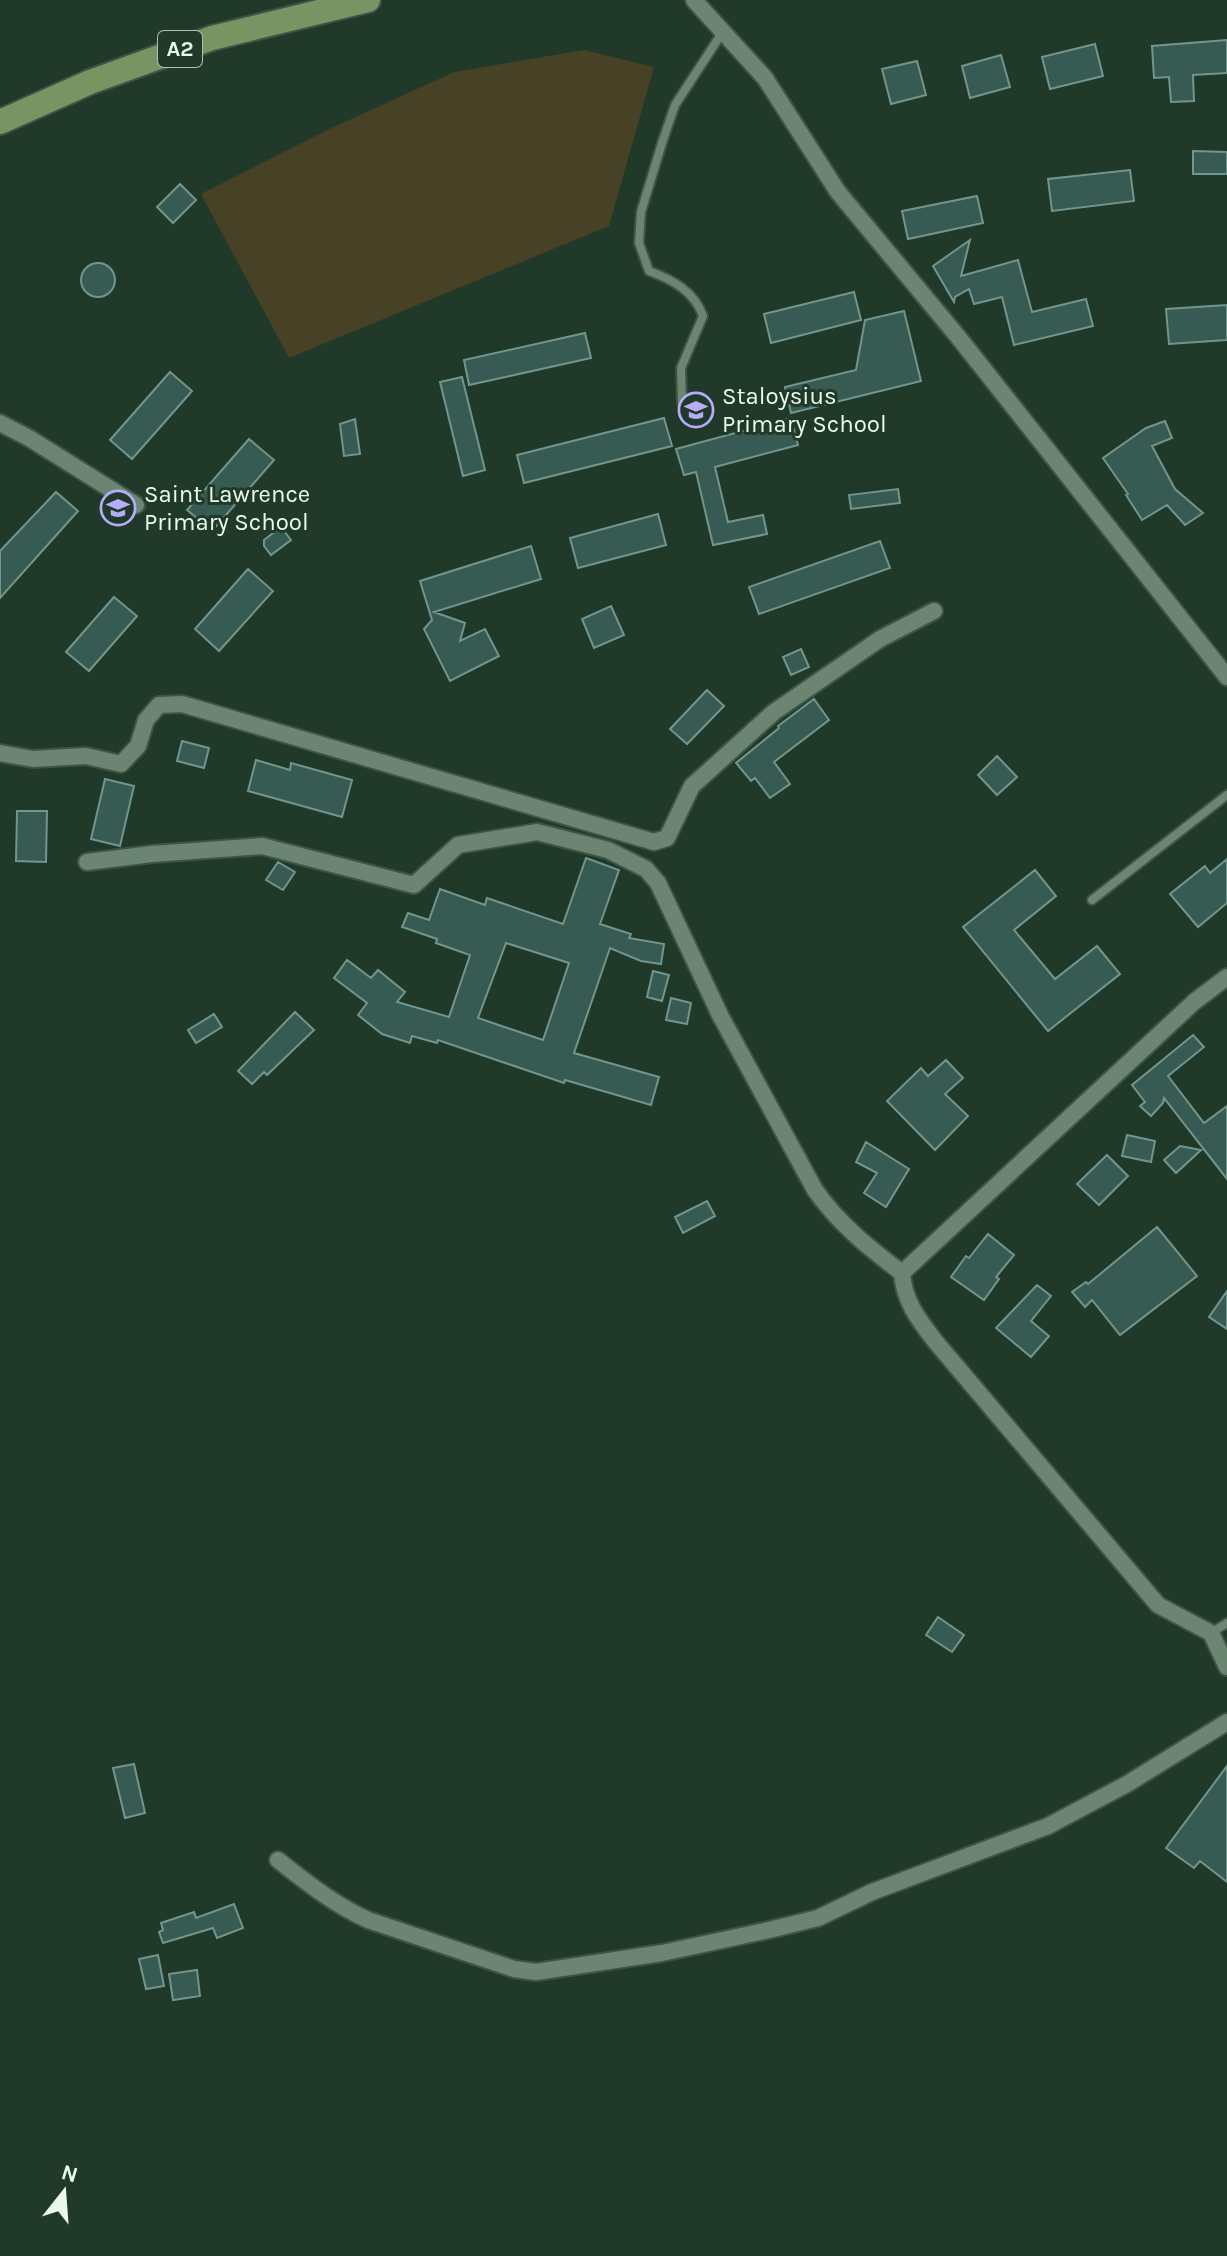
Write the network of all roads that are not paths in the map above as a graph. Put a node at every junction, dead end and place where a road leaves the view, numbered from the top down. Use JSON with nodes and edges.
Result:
{"nodes":[{"id":1,"x":368,"y":0,"type":"edge"},
{"id":2,"x":694,"y":0,"type":"edge"},
{"id":3,"x":722,"y":33,"type":"junction"},
{"id":4,"x":0,"y":122,"type":"edge"},
{"id":5,"x":682,"y":403,"type":"dead end"},
{"id":6,"x":0,"y":423,"type":"edge"},
{"id":7,"x":136,"y":505,"type":"dead end"},
{"id":8,"x":934,"y":611,"type":"dead end"},
{"id":9,"x":1227,"y":677,"type":"edge"},
{"id":10,"x":0,"y":753,"type":"edge"},
{"id":11,"x":1227,"y":795,"type":"edge"},
{"id":12,"x":87,"y":862,"type":"dead end"},
{"id":13,"x":1092,"y":900,"type":"dead end"},
{"id":14,"x":1227,"y":977,"type":"edge"},
{"id":15,"x":902,"y":1273,"type":"junction"},
{"id":16,"x":1227,"y":1623,"type":"edge"},
{"id":17,"x":1211,"y":1633,"type":"junction"},
{"id":18,"x":1227,"y":1667,"type":"edge"},
{"id":19,"x":1227,"y":1722,"type":"edge"},
{"id":20,"x":278,"y":1860,"type":"dead end"}],
"edges":[{"from":1,"to":4,"type":"main road","number":"A2"},
{"from":2,"to":3,"type":"street"},
{"from":3,"to":5,"type":"lane"},
{"from":3,"to":9,"type":"street"},
{"from":6,"to":7,"type":"street"},
{"from":8,"to":10,"type":"street"},
{"from":11,"to":13,"type":"lane"},
{"from":12,"to":15,"type":"street"},
{"from":14,"to":15,"type":"street"},
{"from":15,"to":17,"type":"street"},
{"from":16,"to":17,"type":"lane"},
{"from":17,"to":18,"type":"street"},
{"from":19,"to":20,"type":"street"}]}
